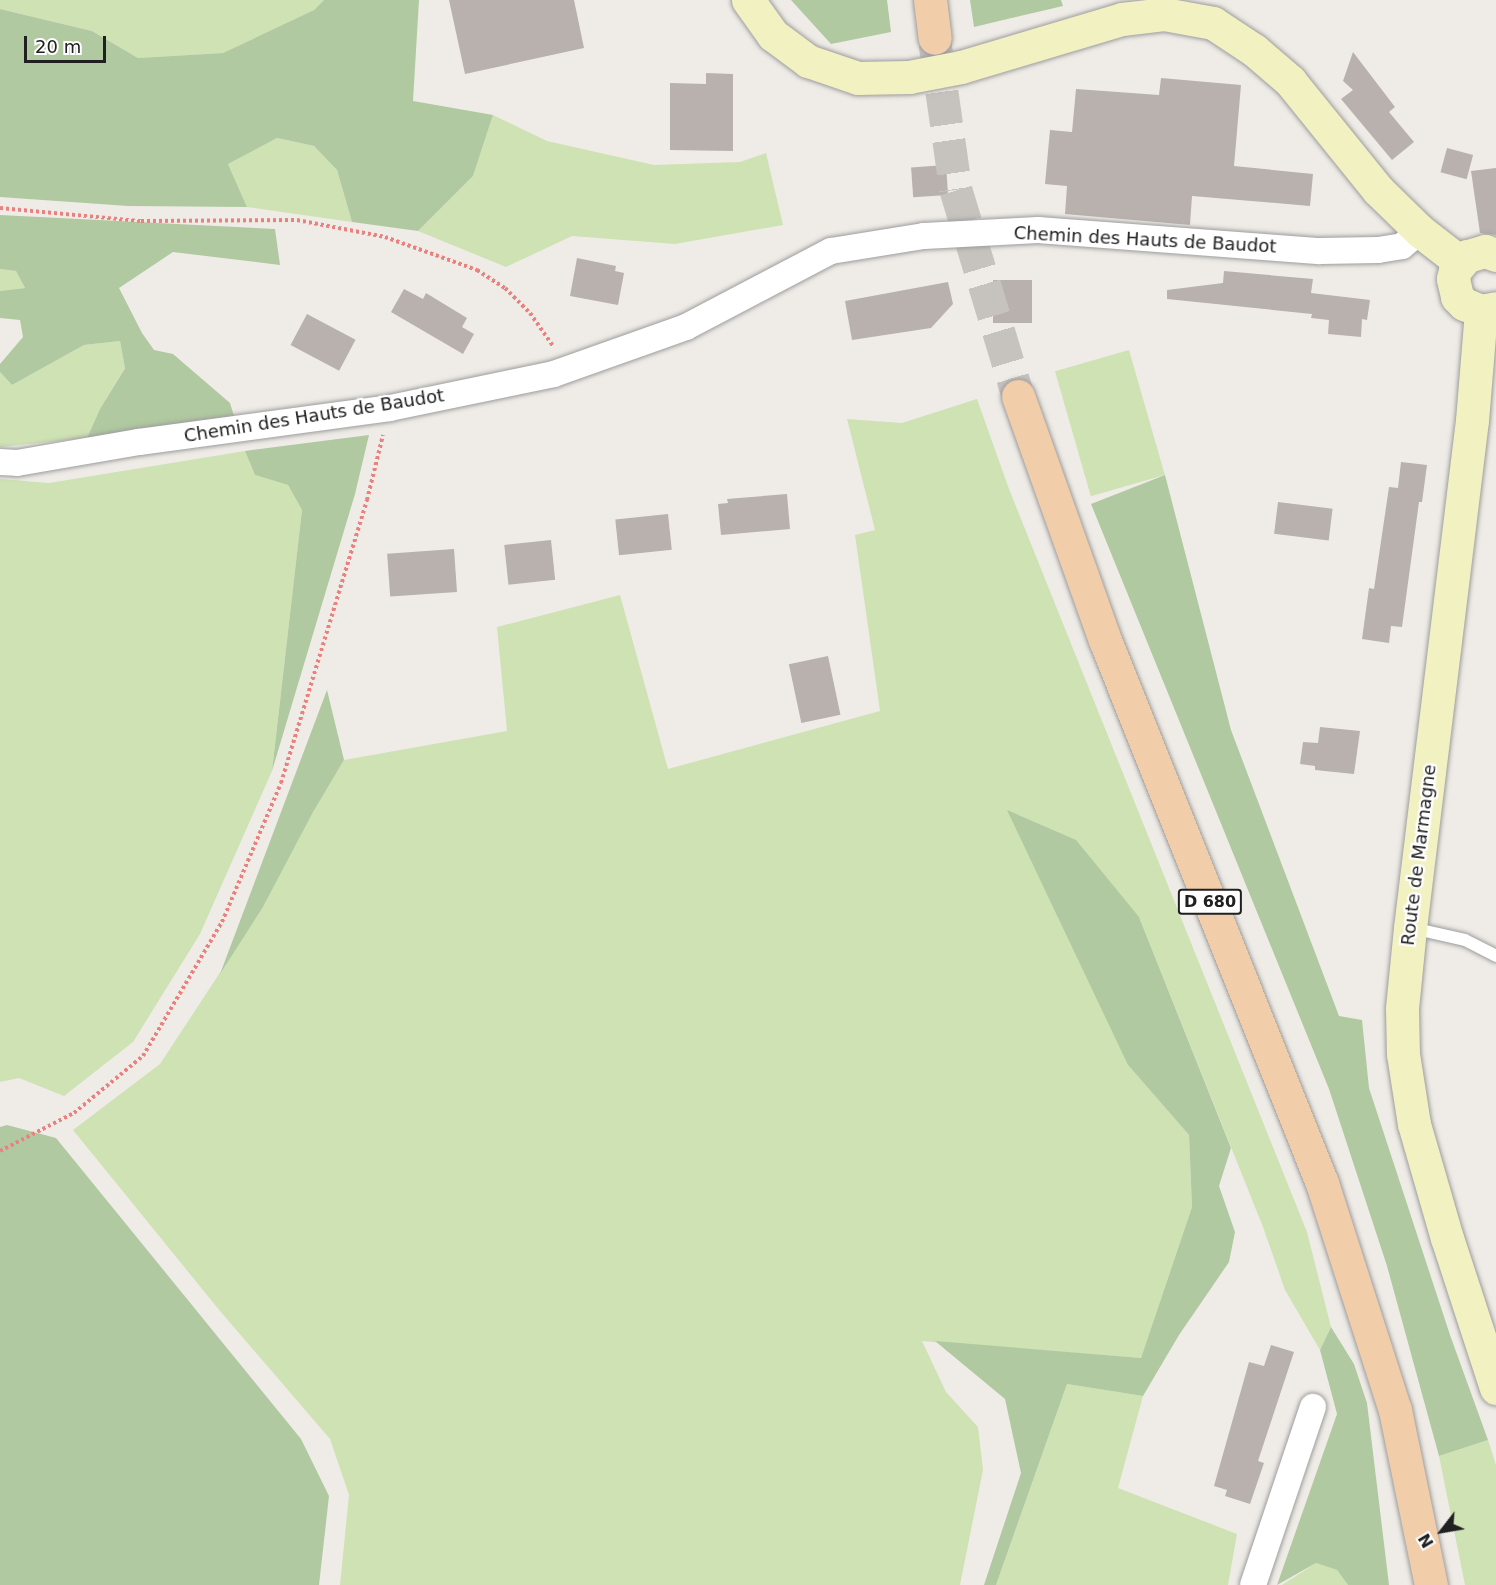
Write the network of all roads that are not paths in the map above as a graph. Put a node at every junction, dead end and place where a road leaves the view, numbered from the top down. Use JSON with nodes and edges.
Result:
{"nodes":[{"id":1,"x":748,"y":0,"type":"edge"},
{"id":2,"x":930,"y":0,"type":"edge"},
{"id":3,"x":935,"y":38,"type":"tunnel mouth"},
{"id":4,"x":1420,"y":231,"type":"junction"},
{"id":5,"x":1496,"y":255,"type":"edge"},
{"id":6,"x":1460,"y":262,"type":"junction"},
{"id":7,"x":1489,"y":310,"type":"edge"},
{"id":8,"x":1018,"y":396,"type":"tunnel mouth"},
{"id":9,"x":0,"y":462,"type":"edge"},
{"id":10,"x":1410,"y":928,"type":"junction"},
{"id":11,"x":1496,"y":956,"type":"edge"},
{"id":12,"x":1496,"y":1388,"type":"edge"},
{"id":13,"x":1313,"y":1407,"type":"dead end"},
{"id":14,"x":1253,"y":1585,"type":"edge"},
{"id":15,"x":1431,"y":1585,"type":"edge"}],
"edges":[{"from":1,"to":4,"type":"main road"},
{"from":2,"to":3,"type":"main road"},
{"from":4,"to":6,"type":"main road"},
{"from":4,"to":9,"type":"street","name":"Chemin des Hauts de Baudot"},
{"from":5,"to":6,"type":"main road"},
{"from":6,"to":7,"type":"main road"},
{"from":7,"to":10,"type":"main road","name":"Route de Marmagne"},
{"from":8,"to":15,"type":"main road","number":"D 680"},
{"from":10,"to":11,"type":"lane"},
{"from":10,"to":12,"type":"main road","name":"Route de Marmagne"},
{"from":13,"to":14,"type":"street"}]}
